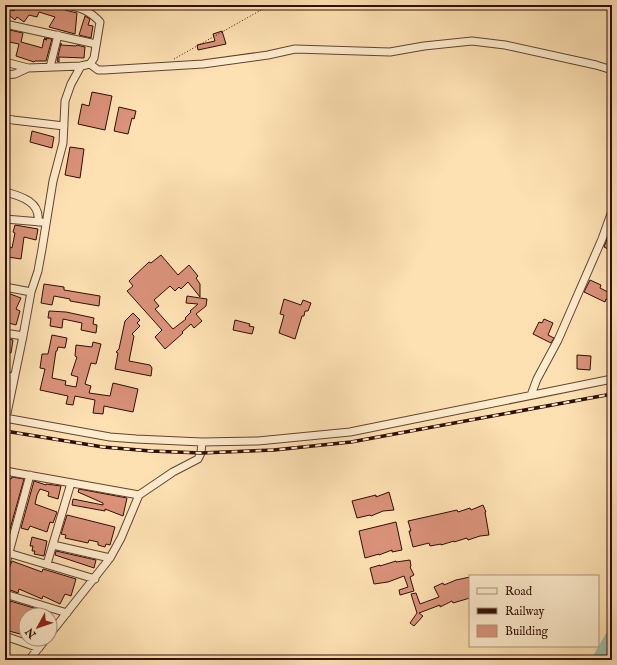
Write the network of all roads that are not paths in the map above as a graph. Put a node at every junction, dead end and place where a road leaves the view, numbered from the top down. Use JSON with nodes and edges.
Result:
{"nodes":[{"id":1,"x":66,"y":5,"type":"edge"},
{"id":2,"x":5,"y":24,"type":"edge"},
{"id":3,"x":58,"y":36,"type":"junction"},
{"id":4,"x":96,"y":44,"type":"junction"},
{"id":5,"x":5,"y":62,"type":"edge"},
{"id":6,"x":90,"y":64,"type":"junction"},
{"id":7,"x":81,"y":66,"type":"junction"},
{"id":8,"x":50,"y":67,"type":"junction"},
{"id":9,"x":28,"y":68,"type":"junction"},
{"id":10,"x":612,"y":70,"type":"edge"},
{"id":11,"x":5,"y":75,"type":"edge"},
{"id":12,"x":5,"y":118,"type":"edge"},
{"id":13,"x":64,"y":126,"type":"junction"},
{"id":14,"x":5,"y":192,"type":"edge"},
{"id":15,"x":612,"y":212,"type":"edge"},
{"id":16,"x":5,"y":219,"type":"edge"},
{"id":17,"x":38,"y":222,"type":"junction"},
{"id":18,"x":47,"y":223,"type":"junction"},
{"id":19,"x":5,"y":287,"type":"edge"},
{"id":20,"x":31,"y":292,"type":"junction"},
{"id":21,"x":5,"y":333,"type":"edge"},
{"id":22,"x":23,"y":336,"type":"junction"},
{"id":23,"x":5,"y":376,"type":"edge"},
{"id":24,"x":14,"y":378,"type":"junction"},
{"id":25,"x":612,"y":379,"type":"edge"},
{"id":26,"x":531,"y":395,"type":"junction"},
{"id":27,"x":5,"y":418,"type":"edge"},
{"id":28,"x":202,"y":442,"type":"junction"},
{"id":29,"x":5,"y":471,"type":"edge"},
{"id":30,"x":30,"y":475,"type":"junction"},
{"id":31,"x":71,"y":483,"type":"junction"},
{"id":32,"x":139,"y":495,"type":"junction"},
{"id":33,"x":53,"y":544,"type":"junction"},
{"id":34,"x":7,"y":553,"type":"edge"},
{"id":35,"x":110,"y":558,"type":"junction"},
{"id":36,"x":47,"y":564,"type":"junction"},
{"id":37,"x":5,"y":567,"type":"edge"},
{"id":38,"x":95,"y":579,"type":"junction"},
{"id":39,"x":5,"y":594,"type":"edge"},
{"id":40,"x":67,"y":613,"type":"junction"},
{"id":41,"x":58,"y":624,"type":"edge"},
{"id":42,"x":5,"y":636,"type":"edge"},
{"id":43,"x":39,"y":648,"type":"joint"},
{"id":44,"x":29,"y":660,"type":"edge"}],
"edges":[{"from":1,"to":4,"type":"street"},
{"from":2,"to":3,"type":"street"},
{"from":3,"to":4,"type":"street"},
{"from":3,"to":8,"type":"street"},
{"from":4,"to":6,"type":"street"},
{"from":5,"to":9,"type":"street"},
{"from":6,"to":7,"type":"street"},
{"from":6,"to":10,"type":"street"},
{"from":7,"to":8,"type":"street"},
{"from":7,"to":13,"type":"street"},
{"from":8,"to":9,"type":"street"},
{"from":9,"to":11,"type":"street"},
{"from":12,"to":13,"type":"street"},
{"from":13,"to":18,"type":"street"},
{"from":14,"to":17,"type":"street"},
{"from":15,"to":26,"type":"street"},
{"from":16,"to":17,"type":"street"},
{"from":17,"to":18,"type":"street"},
{"from":18,"to":20,"type":"street"},
{"from":19,"to":20,"type":"street"},
{"from":20,"to":22,"type":"street"},
{"from":21,"to":22,"type":"street"},
{"from":22,"to":24,"type":"street"},
{"from":23,"to":24,"type":"street"},
{"from":24,"to":27,"type":"street"},
{"from":25,"to":26,"type":"street"},
{"from":26,"to":28,"type":"street"},
{"from":27,"to":28,"type":"street"},
{"from":28,"to":32,"type":"street"},
{"from":29,"to":30,"type":"street"},
{"from":30,"to":31,"type":"street"},
{"from":30,"to":34,"type":"street"},
{"from":31,"to":32,"type":"street"},
{"from":31,"to":33,"type":"street"},
{"from":32,"to":35,"type":"street"},
{"from":33,"to":35,"type":"street"},
{"from":33,"to":36,"type":"street"},
{"from":34,"to":36,"type":"street"},
{"from":34,"to":37,"type":"street"},
{"from":35,"to":38,"type":"street"},
{"from":36,"to":38,"type":"street"},
{"from":38,"to":40,"type":"street"},
{"from":39,"to":40,"type":"street"},
{"from":40,"to":41,"type":"street"},
{"from":42,"to":43,"type":"street"},
{"from":43,"to":44,"type":"street"}]}
